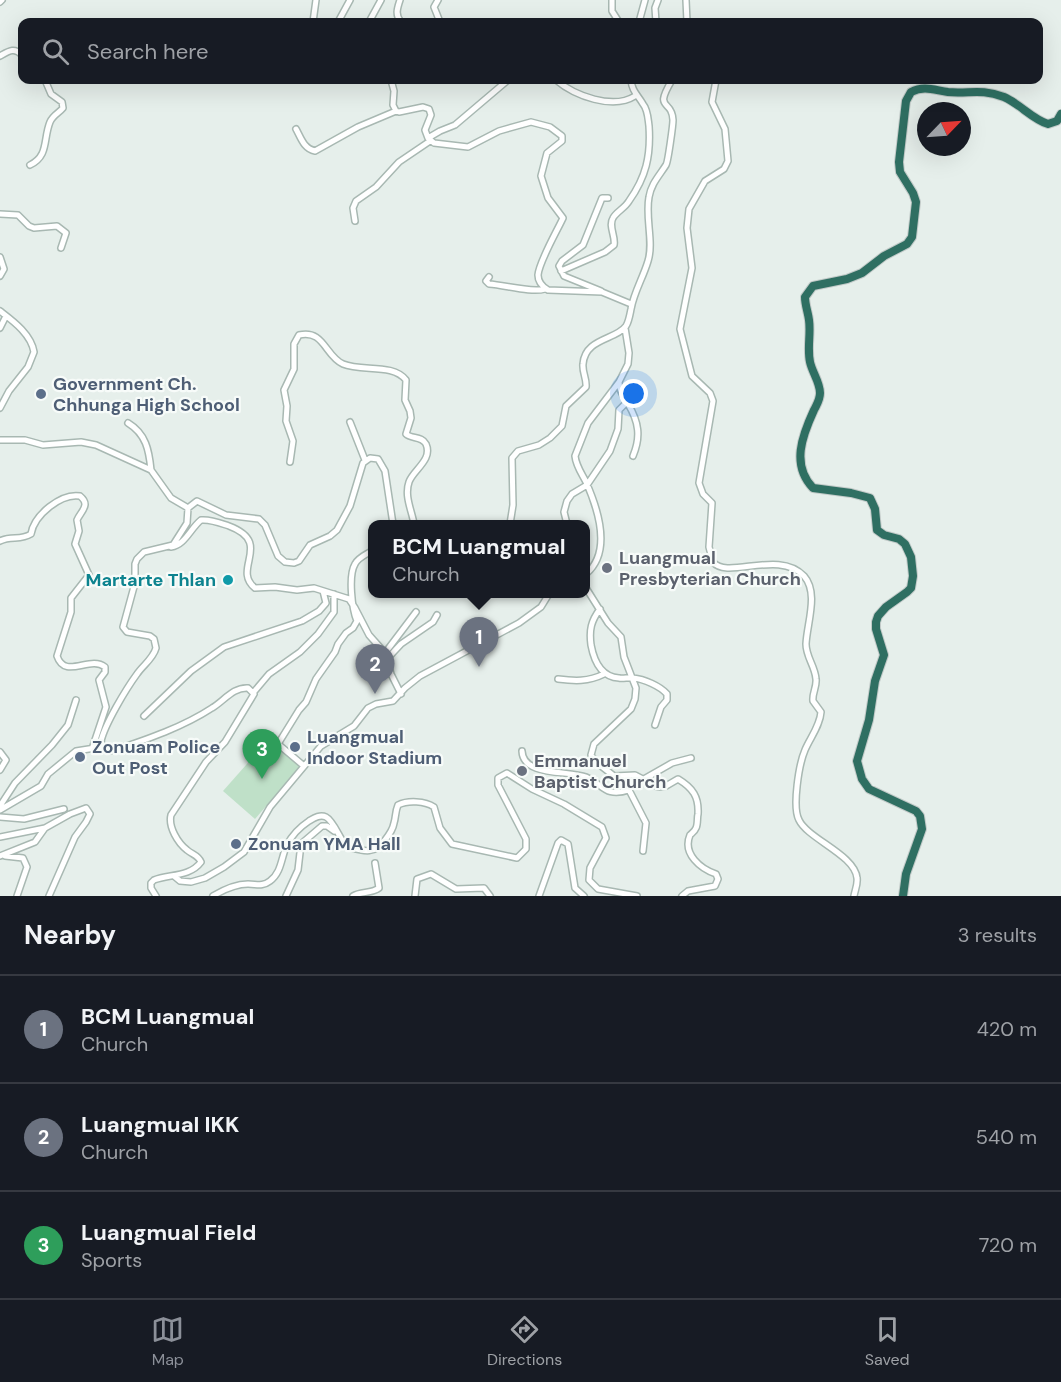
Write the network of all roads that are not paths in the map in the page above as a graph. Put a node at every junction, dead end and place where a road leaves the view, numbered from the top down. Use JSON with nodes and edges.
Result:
{"nodes":[{"id":1,"x":316,"y":0,"type":"edge"},
{"id":2,"x":350,"y":0,"type":"edge"},
{"id":3,"x":381,"y":0,"type":"edge"},
{"id":4,"x":400,"y":0,"type":"edge"},
{"id":5,"x":438,"y":0,"type":"edge"},
{"id":6,"x":612,"y":0,"type":"edge"},
{"id":7,"x":645,"y":0,"type":"edge"},
{"id":8,"x":658,"y":0,"type":"edge"},
{"id":9,"x":686,"y":0,"type":"edge"},
{"id":10,"x":314,"y":18,"type":"edge"},
{"id":11,"x":340,"y":18,"type":"edge"},
{"id":12,"x":371,"y":18,"type":"edge"},
{"id":13,"x":399,"y":18,"type":"edge"},
{"id":14,"x":438,"y":18,"type":"edge"},
{"id":15,"x":616,"y":18,"type":"edge"},
{"id":16,"x":640,"y":18,"type":"edge"},
{"id":17,"x":656,"y":18,"type":"edge"},
{"id":18,"x":687,"y":18,"type":"edge"},
{"id":19,"x":18,"y":53,"type":"edge"},
{"id":20,"x":0,"y":56,"type":"edge"},
{"id":21,"x":47,"y":84,"type":"edge"},
{"id":22,"x":392,"y":84,"type":"edge"},
{"id":23,"x":503,"y":84,"type":"edge"},
{"id":24,"x":563,"y":84,"type":"edge"},
{"id":25,"x":632,"y":84,"type":"edge"},
{"id":26,"x":670,"y":84,"type":"edge"},
{"id":27,"x":715,"y":84,"type":"edge"},
{"id":28,"x":635,"y":96,"type":"junction"},
{"id":29,"x":396,"y":111,"type":"junction"},
{"id":30,"x":1061,"y":114,"type":"edge"},
{"id":31,"x":296,"y":129,"type":"dead end"},
{"id":32,"x":429,"y":140,"type":"junction"},
{"id":33,"x":30,"y":165,"type":"dead end"},
{"id":34,"x":608,"y":198,"type":"dead end"},
{"id":35,"x":0,"y":214,"type":"edge"},
{"id":36,"x":355,"y":221,"type":"dead end"},
{"id":37,"x":61,"y":248,"type":"dead end"},
{"id":38,"x":0,"y":257,"type":"edge"},
{"id":39,"x":561,"y":271,"type":"junction"},
{"id":40,"x":0,"y":276,"type":"edge"},
{"id":41,"x":489,"y":277,"type":"dead end"},
{"id":42,"x":545,"y":289,"type":"junction"},
{"id":43,"x":602,"y":292,"type":"junction"},
{"id":44,"x":632,"y":304,"type":"junction"},
{"id":45,"x":0,"y":310,"type":"edge"},
{"id":46,"x":6,"y":316,"type":"junction"},
{"id":47,"x":0,"y":328,"type":"edge"},
{"id":48,"x":624,"y":328,"type":"junction"},
{"id":49,"x":619,"y":382,"type":"junction"},
{"id":50,"x":627,"y":402,"type":"junction"},
{"id":51,"x":0,"y":408,"type":"edge"},
{"id":52,"x":350,"y":422,"type":"dead end"},
{"id":53,"x":128,"y":423,"type":"dead end"},
{"id":54,"x":0,"y":440,"type":"edge"},
{"id":55,"x":633,"y":456,"type":"dead end"},
{"id":56,"x":365,"y":460,"type":"junction"},
{"id":57,"x":290,"y":462,"type":"dead end"},
{"id":58,"x":151,"y":470,"type":"junction"},
{"id":59,"x":587,"y":485,"type":"junction"},
{"id":60,"x":188,"y":508,"type":"junction"},
{"id":61,"x":391,"y":520,"type":"edge"},
{"id":62,"x":413,"y":520,"type":"edge"},
{"id":63,"x":511,"y":520,"type":"edge"},
{"id":64,"x":566,"y":520,"type":"edge"},
{"id":65,"x":0,"y":541,"type":"edge"},
{"id":66,"x":169,"y":548,"type":"junction"},
{"id":67,"x":368,"y":553,"type":"edge"},
{"id":68,"x":590,"y":569,"type":"edge"},
{"id":69,"x":323,"y":591,"type":"junction"},
{"id":70,"x":334,"y":594,"type":"junction"},
{"id":71,"x":590,"y":595,"type":"edge"},
{"id":72,"x":547,"y":598,"type":"edge"},
{"id":73,"x":353,"y":603,"type":"junction"},
{"id":74,"x":600,"y":609,"type":"junction"},
{"id":75,"x":416,"y":612,"type":"dead end"},
{"id":76,"x":437,"y":615,"type":"dead end"},
{"id":77,"x":386,"y":656,"type":"junction"},
{"id":78,"x":604,"y":674,"type":"junction"},
{"id":79,"x":558,"y":678,"type":"dead end"},
{"id":80,"x":633,"y":678,"type":"junction"},
{"id":81,"x":253,"y":693,"type":"junction"},
{"id":82,"x":401,"y":694,"type":"junction"},
{"id":83,"x":75,"y":700,"type":"dead end"},
{"id":84,"x":144,"y":716,"type":"dead end"},
{"id":85,"x":655,"y":725,"type":"dead end"},
{"id":86,"x":95,"y":748,"type":"junction"},
{"id":87,"x":103,"y":748,"type":"junction"},
{"id":88,"x":522,"y":751,"type":"dead end"},
{"id":89,"x":0,"y":752,"type":"edge"},
{"id":90,"x":691,"y":758,"type":"dead end"},
{"id":91,"x":304,"y":766,"type":"junction"},
{"id":92,"x":0,"y":770,"type":"edge"},
{"id":93,"x":644,"y":779,"type":"junction"},
{"id":94,"x":628,"y":790,"type":"junction"},
{"id":95,"x":0,"y":808,"type":"edge"},
{"id":96,"x":64,"y":809,"type":"dead end"},
{"id":97,"x":0,"y":817,"type":"edge"},
{"id":98,"x":45,"y":828,"type":"junction"},
{"id":99,"x":337,"y":834,"type":"junction"},
{"id":100,"x":0,"y":837,"type":"edge"},
{"id":101,"x":643,"y":851,"type":"dead end"},
{"id":102,"x":0,"y":856,"type":"edge"},
{"id":103,"x":375,"y":863,"type":"dead end"},
{"id":104,"x":174,"y":876,"type":"junction"},
{"id":105,"x":17,"y":896,"type":"edge"},
{"id":106,"x":49,"y":896,"type":"edge"},
{"id":107,"x":156,"y":896,"type":"edge"},
{"id":108,"x":213,"y":896,"type":"edge"},
{"id":109,"x":285,"y":896,"type":"edge"},
{"id":110,"x":353,"y":896,"type":"edge"},
{"id":111,"x":415,"y":896,"type":"edge"},
{"id":112,"x":490,"y":896,"type":"edge"},
{"id":113,"x":539,"y":896,"type":"edge"},
{"id":114,"x":584,"y":896,"type":"edge"},
{"id":115,"x":637,"y":896,"type":"edge"},
{"id":116,"x":682,"y":896,"type":"edge"},
{"id":117,"x":854,"y":896,"type":"edge"},
{"id":118,"x":903,"y":896,"type":"edge"}],
"edges":[{"from":1,"to":10,"type":"street"},
{"from":2,"to":11,"type":"street"},
{"from":3,"to":12,"type":"street"},
{"from":4,"to":13,"type":"street"},
{"from":5,"to":14,"type":"street"},
{"from":6,"to":15,"type":"street"},
{"from":7,"to":16,"type":"street"},
{"from":8,"to":17,"type":"street"},
{"from":9,"to":18,"type":"street"},
{"from":19,"to":20,"type":"street"},
{"from":21,"to":33,"type":"street"},
{"from":22,"to":29,"type":"street"},
{"from":23,"to":32,"type":"street"},
{"from":24,"to":28,"type":"street"},
{"from":25,"to":28,"type":"street"},
{"from":26,"to":44,"type":"street"},
{"from":27,"to":117,"type":"street"},
{"from":28,"to":39,"type":"street"},
{"from":29,"to":31,"type":"street"},
{"from":29,"to":32,"type":"street"},
{"from":30,"to":118,"type":"highway"},
{"from":32,"to":36,"type":"street"},
{"from":32,"to":42,"type":"street"},
{"from":34,"to":39,"type":"street"},
{"from":35,"to":37,"type":"street"},
{"from":38,"to":40,"type":"street"},
{"from":39,"to":43,"type":"street"},
{"from":41,"to":42,"type":"street"},
{"from":42,"to":43,"type":"street"},
{"from":43,"to":44,"type":"street"},
{"from":44,"to":48,"type":"street"},
{"from":45,"to":46,"type":"street"},
{"from":46,"to":47,"type":"street"},
{"from":46,"to":51,"type":"street"},
{"from":48,"to":49,"type":"street"},
{"from":48,"to":63,"type":"street"},
{"from":49,"to":50,"type":"street"},
{"from":49,"to":59,"type":"street"},
{"from":50,"to":55,"type":"street"},
{"from":50,"to":59,"type":"street"},
{"from":52,"to":56,"type":"street"},
{"from":53,"to":58,"type":"street"},
{"from":54,"to":58,"type":"street"},
{"from":56,"to":60,"type":"street"},
{"from":56,"to":61,"type":"street"},
{"from":57,"to":62,"type":"street"},
{"from":58,"to":60,"type":"street"},
{"from":59,"to":64,"type":"street"},
{"from":59,"to":68,"type":"street"},
{"from":60,"to":66,"type":"street"},
{"from":65,"to":86,"type":"street"},
{"from":66,"to":69,"type":"street"},
{"from":66,"to":87,"type":"street"},
{"from":67,"to":73,"type":"street"},
{"from":69,"to":70,"type":"street"},
{"from":69,"to":84,"type":"street"},
{"from":70,"to":73,"type":"street"},
{"from":70,"to":81,"type":"street"},
{"from":71,"to":74,"type":"street"},
{"from":72,"to":82,"type":"street"},
{"from":73,"to":77,"type":"street"},
{"from":73,"to":91,"type":"street"},
{"from":74,"to":78,"type":"street"},
{"from":74,"to":80,"type":"street"},
{"from":75,"to":77,"type":"street"},
{"from":76,"to":77,"type":"street"},
{"from":77,"to":82,"type":"street"},
{"from":78,"to":79,"type":"street"},
{"from":78,"to":80,"type":"street"},
{"from":80,"to":85,"type":"street"},
{"from":80,"to":93,"type":"street"},
{"from":81,"to":87,"type":"street"},
{"from":81,"to":104,"type":"street"},
{"from":82,"to":91,"type":"street"},
{"from":83,"to":95,"type":"street"},
{"from":86,"to":87,"type":"street"},
{"from":86,"to":95,"type":"street"},
{"from":88,"to":94,"type":"street"},
{"from":89,"to":92,"type":"street"},
{"from":90,"to":93,"type":"street"},
{"from":91,"to":104,"type":"street"},
{"from":93,"to":94,"type":"street"},
{"from":93,"to":116,"type":"street"},
{"from":94,"to":101,"type":"street"},
{"from":96,"to":97,"type":"street"},
{"from":98,"to":100,"type":"street"},
{"from":98,"to":102,"type":"street"},
{"from":98,"to":106,"type":"street"},
{"from":99,"to":108,"type":"street"},
{"from":99,"to":109,"type":"street"},
{"from":99,"to":115,"type":"street"},
{"from":102,"to":105,"type":"street"},
{"from":103,"to":110,"type":"street"},
{"from":104,"to":107,"type":"street"},
{"from":111,"to":112,"type":"street"},
{"from":113,"to":114,"type":"street"}]}
